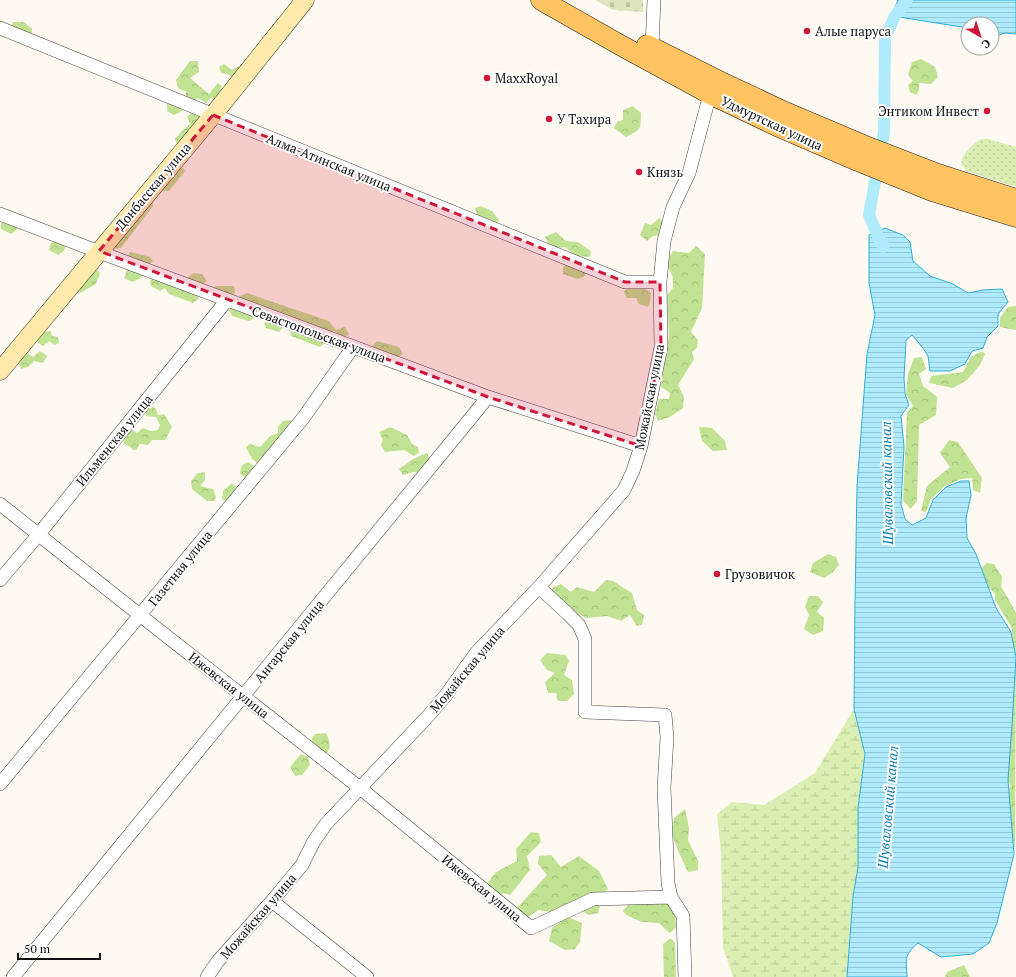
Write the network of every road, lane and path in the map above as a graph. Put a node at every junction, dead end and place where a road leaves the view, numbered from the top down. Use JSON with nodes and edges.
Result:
{"nodes":[{"id":1,"x":305,"y":0,"type":"edge"},
{"id":2,"x":541,"y":0,"type":"edge"},
{"id":3,"x":568,"y":0,"type":"edge"},
{"id":4,"x":654,"y":0,"type":"edge"},
{"id":5,"x":0,"y":28,"type":"edge"},
{"id":6,"x":652,"y":47,"type":"junction"},
{"id":7,"x":710,"y":94,"type":"junction"},
{"id":8,"x":213,"y":115,"type":"junction"},
{"id":9,"x":860,"y":153,"type":"junction"},
{"id":10,"x":902,"y":170,"type":"junction"},
{"id":11,"x":1016,"y":199,"type":"edge"},
{"id":12,"x":0,"y":214,"type":"edge"},
{"id":13,"x":1016,"y":217,"type":"edge"},
{"id":14,"x":99,"y":251,"type":"junction"},
{"id":15,"x":660,"y":282,"type":"junction"},
{"id":16,"x":227,"y":300,"type":"junction"},
{"id":17,"x":353,"y":346,"type":"junction"},
{"id":18,"x":0,"y":371,"type":"edge"},
{"id":19,"x":488,"y":397,"type":"junction"},
{"id":20,"x":641,"y":446,"type":"junction"},
{"id":21,"x":0,"y":504,"type":"edge"},
{"id":22,"x":39,"y":534,"type":"junction"},
{"id":23,"x":0,"y":580,"type":"edge"},
{"id":24,"x":539,"y":587,"type":"junction"},
{"id":25,"x":141,"y":616,"type":"junction"},
{"id":26,"x":244,"y":696,"type":"junction"},
{"id":27,"x":0,"y":784,"type":"edge"},
{"id":28,"x":360,"y":788,"type":"junction"},
{"id":29,"x":671,"y":897,"type":"junction"},
{"id":30,"x":272,"y":901,"type":"junction"},
{"id":31,"x":13,"y":977,"type":"edge"},
{"id":32,"x":207,"y":977,"type":"edge"},
{"id":33,"x":367,"y":977,"type":"edge"},
{"id":34,"x":685,"y":977,"type":"edge"}],
"edges":[{"from":1,"to":8,"type":"street","name":"Донбасская улица"},
{"from":2,"to":7,"type":"main road","name":"Удмуртская улица"},
{"from":3,"to":6,"type":"main road","name":"Удмуртская улица"},
{"from":4,"to":6,"type":"street"},
{"from":5,"to":8,"type":"street","name":"Алма-Атинская улица"},
{"from":6,"to":9,"type":"main road","name":"Удмуртская улица"},
{"from":7,"to":9,"type":"main road","name":"Удмуртская улица"},
{"from":7,"to":15,"type":"street","name":"Можайская улица"},
{"from":8,"to":14,"type":"street","name":"Донбасская улица"},
{"from":8,"to":15,"type":"street","name":"Алма-Атинская улица"},
{"from":9,"to":10,"type":"main road","name":"Удмуртская улица"},
{"from":10,"to":11,"type":"main road","name":"Удмуртская улица"},
{"from":10,"to":13,"type":"main road","name":"Удмуртская улица"},
{"from":12,"to":14,"type":"street","name":"Севастопольская улица"},
{"from":14,"to":16,"type":"street","name":"Севастопольская улица"},
{"from":14,"to":18,"type":"street","name":"Донбасская улица"},
{"from":15,"to":20,"type":"street","name":"Можайская улица"},
{"from":16,"to":17,"type":"street","name":"Севастопольская улица"},
{"from":16,"to":22,"type":"street","name":"Ильменская улица"},
{"from":17,"to":19,"type":"street","name":"Севастопольская улица"},
{"from":17,"to":25,"type":"street","name":"Газетная улица"},
{"from":19,"to":20,"type":"street","name":"Севастопольская улица"},
{"from":19,"to":26,"type":"street","name":"Ангарская улица"},
{"from":20,"to":24,"type":"street","name":"Можайская улица"},
{"from":21,"to":22,"type":"street","name":"Ижевская улица"},
{"from":22,"to":23,"type":"street","name":"Ильменская улица"},
{"from":22,"to":25,"type":"street","name":"Ижевская улица"},
{"from":24,"to":28,"type":"street","name":"Можайская улица"},
{"from":24,"to":29,"type":"street"},
{"from":25,"to":26,"type":"street","name":"Ижевская улица"},
{"from":25,"to":27,"type":"street","name":"Газетная улица"},
{"from":26,"to":28,"type":"street","name":"Ижевская улица"},
{"from":26,"to":31,"type":"street","name":"Ангарская улица"},
{"from":28,"to":29,"type":"street","name":"Ижевская улица"},
{"from":28,"to":30,"type":"street","name":"Можайская улица"},
{"from":29,"to":34,"type":"street"},
{"from":30,"to":32,"type":"street","name":"Можайская улица"},
{"from":30,"to":33,"type":"street"}]}
